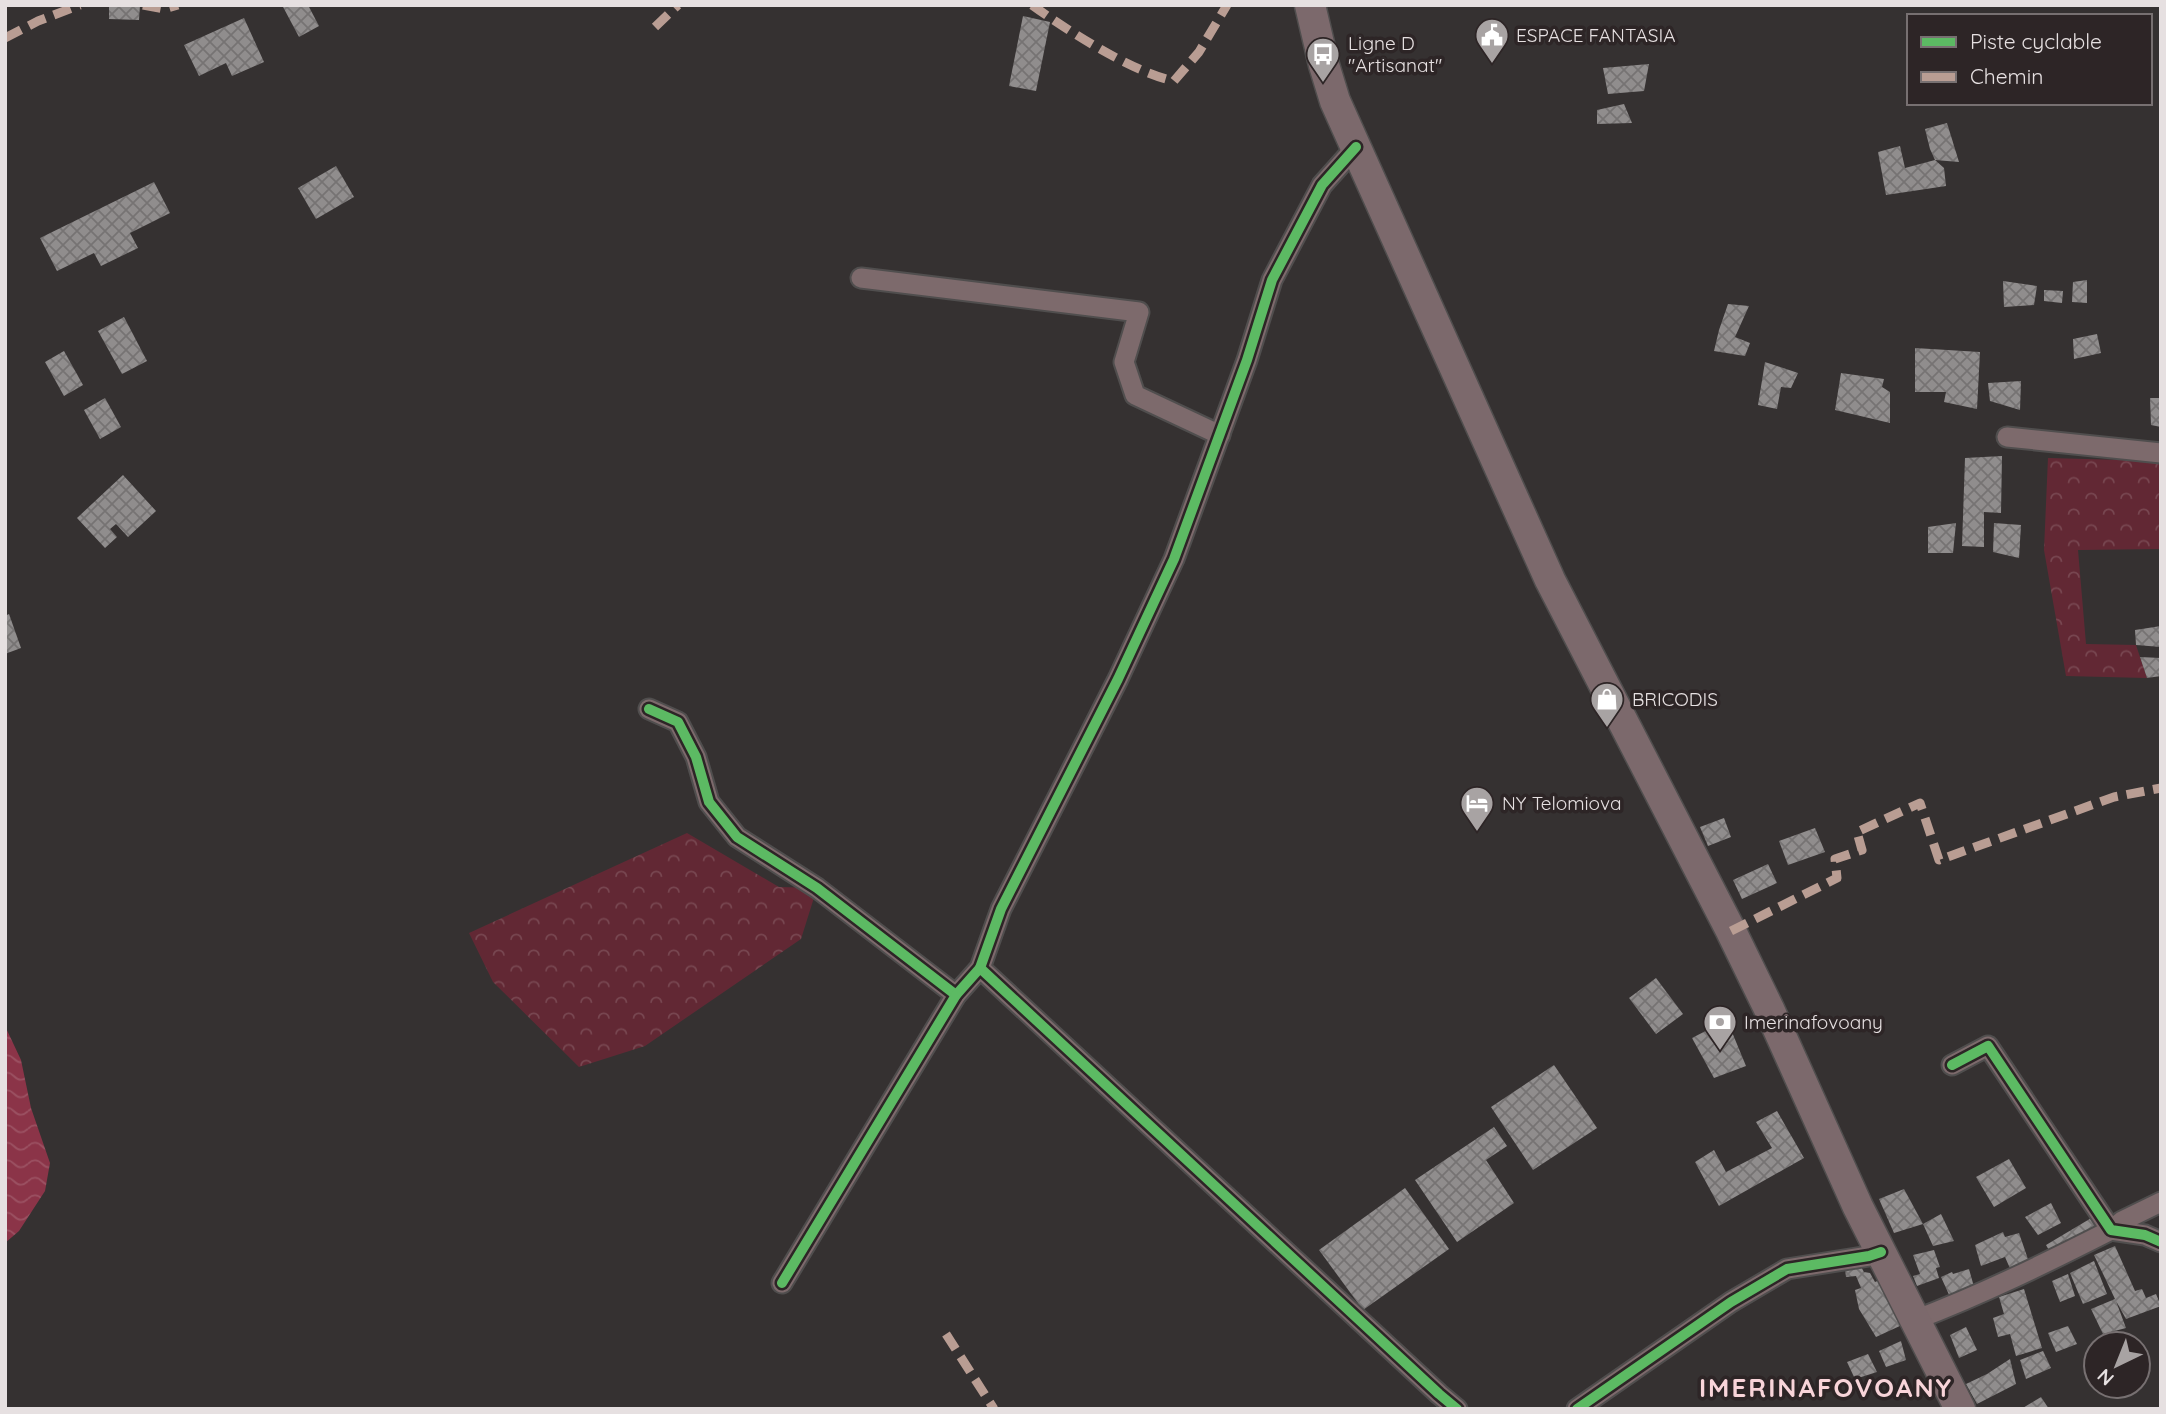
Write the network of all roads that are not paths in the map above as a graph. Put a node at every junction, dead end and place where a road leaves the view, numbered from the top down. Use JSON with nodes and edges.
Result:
{"nodes":[{"id":1,"x":1317,"y":5,"type":"edge"},
{"id":2,"x":1310,"y":6,"type":"edge"},
{"id":3,"x":1356,"y":147,"type":"junction"},
{"id":4,"x":861,"y":278,"type":"dead end"},
{"id":5,"x":1220,"y":435,"type":"junction"},
{"id":6,"x":2007,"y":438,"type":"dead end"},
{"id":7,"x":2161,"y":453,"type":"edge"},
{"id":8,"x":649,"y":709,"type":"dead end"},
{"id":9,"x":980,"y":968,"type":"junction"},
{"id":10,"x":956,"y":995,"type":"junction"},
{"id":11,"x":1952,"y":1065,"type":"dead end"},
{"id":12,"x":2161,"y":1202,"type":"edge"},
{"id":13,"x":2110,"y":1230,"type":"junction"},
{"id":14,"x":2161,"y":1242,"type":"edge"},
{"id":15,"x":1881,"y":1252,"type":"junction"},
{"id":16,"x":782,"y":1283,"type":"dead end"},
{"id":17,"x":1915,"y":1320,"type":"junction"},
{"id":18,"x":1457,"y":1409,"type":"edge"},
{"id":19,"x":1577,"y":1409,"type":"edge"},
{"id":20,"x":1960,"y":1409,"type":"edge"}],
"edges":[{"from":1,"to":2,"type":"street"},
{"from":2,"to":3,"type":"main road"},
{"from":3,"to":5,"type":"street"},
{"from":3,"to":15,"type":"main road"},
{"from":4,"to":5,"type":"street"},
{"from":5,"to":9,"type":"street"},
{"from":6,"to":7,"type":"street"},
{"from":8,"to":10,"type":"street"},
{"from":9,"to":10,"type":"street"},
{"from":9,"to":18,"type":"street"},
{"from":10,"to":16,"type":"street"},
{"from":11,"to":13,"type":"street"},
{"from":12,"to":13,"type":"street"},
{"from":13,"to":14,"type":"street"},
{"from":13,"to":17,"type":"street"},
{"from":15,"to":17,"type":"main road"},
{"from":15,"to":19,"type":"street"},
{"from":17,"to":20,"type":"main road"}]}
